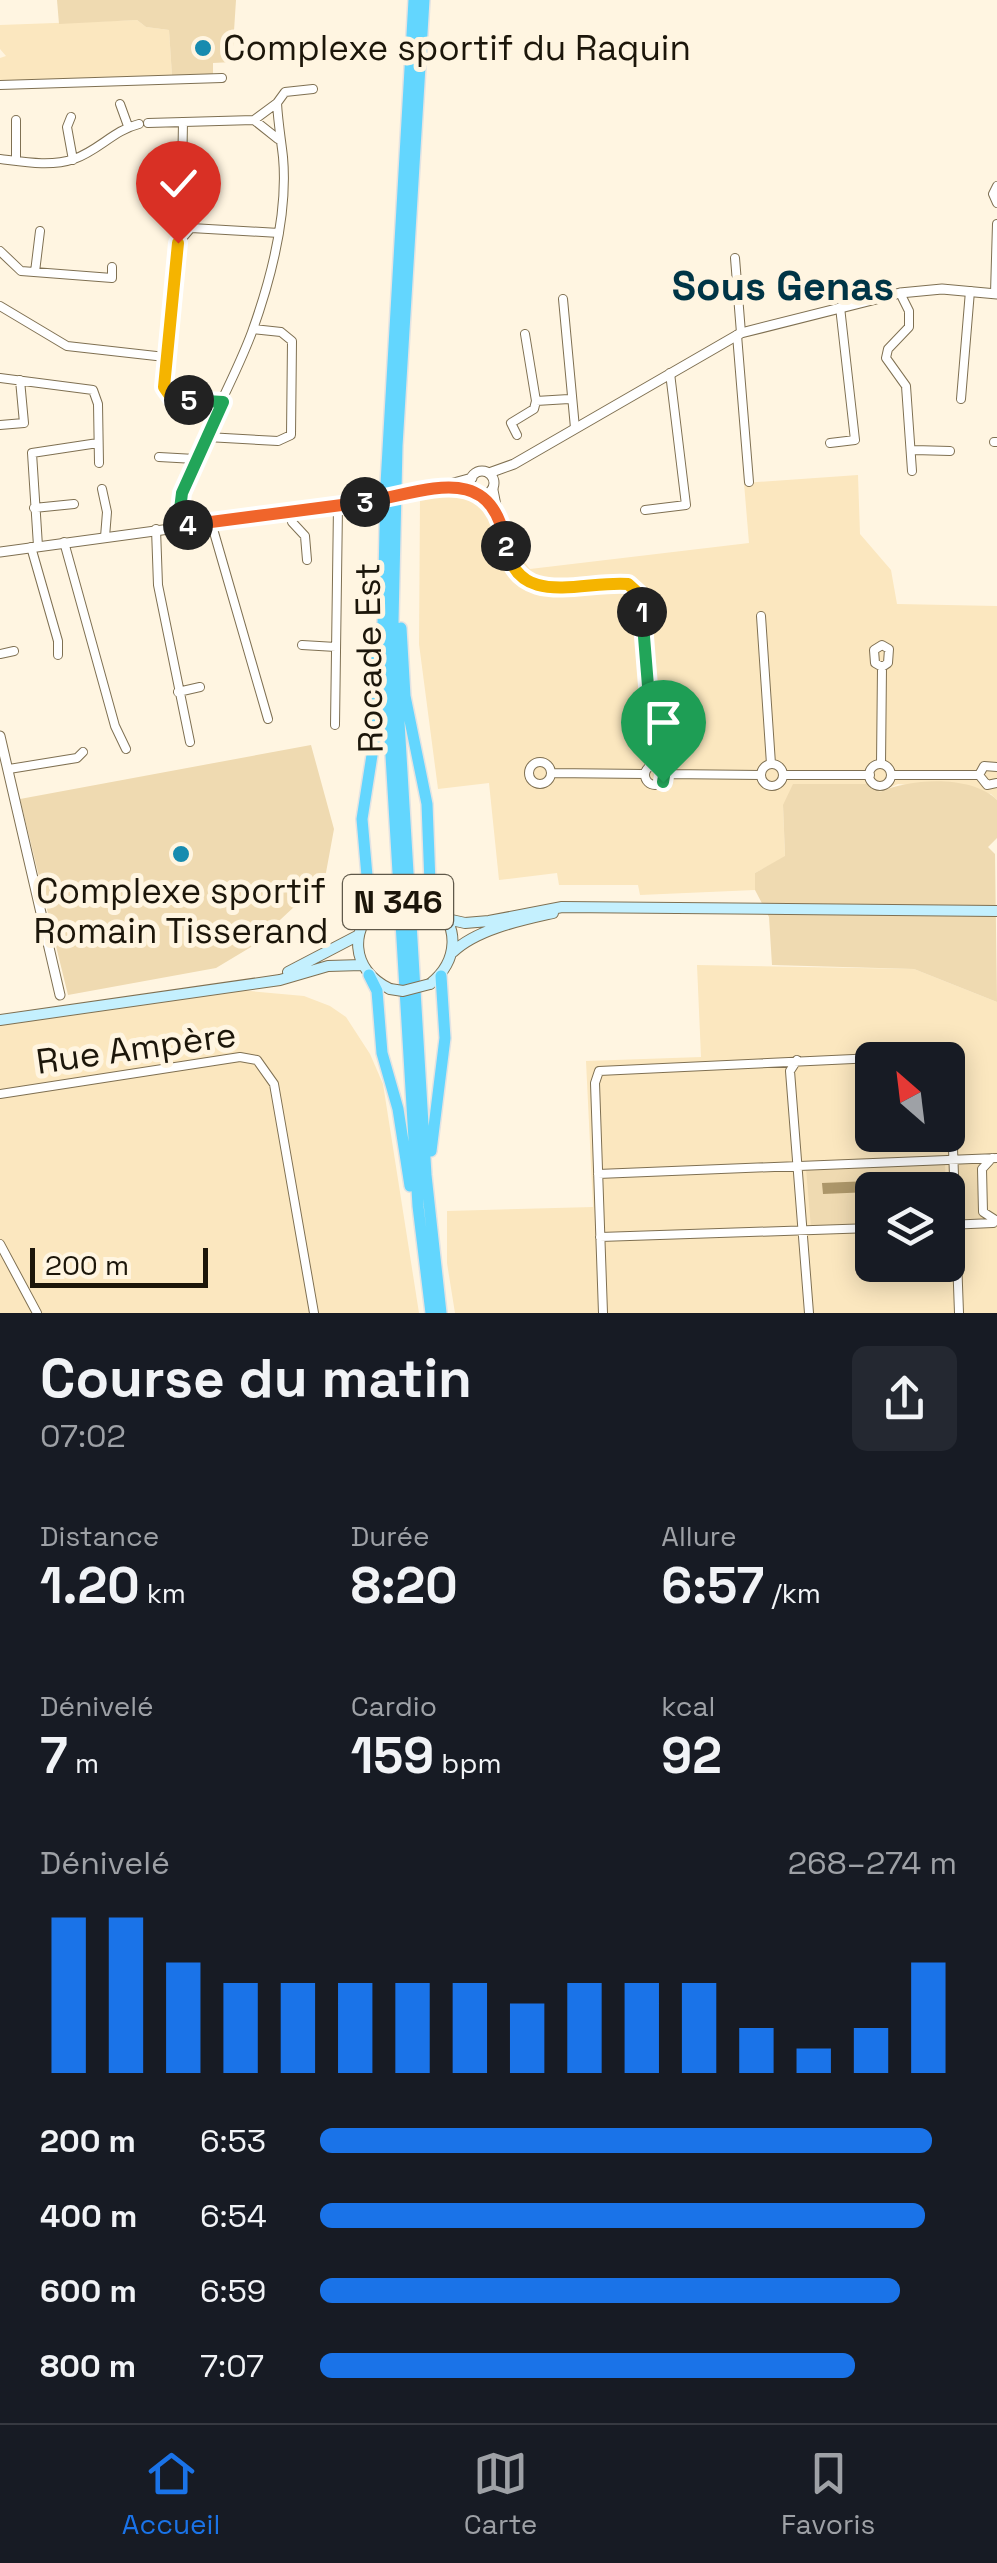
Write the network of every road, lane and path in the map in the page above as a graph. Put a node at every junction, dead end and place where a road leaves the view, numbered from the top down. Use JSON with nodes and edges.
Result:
{"nodes":[{"id":1,"x":414,"y":0,"type":"edge"},
{"id":2,"x":424,"y":0,"type":"edge"},
{"id":3,"x":222,"y":78,"type":"dead end"},
{"id":4,"x":0,"y":84,"type":"edge"},
{"id":5,"x":313,"y":89,"type":"dead end"},
{"id":6,"x":120,"y":104,"type":"dead end"},
{"id":7,"x":277,"y":104,"type":"junction"},
{"id":8,"x":70,"y":117,"type":"dead end"},
{"id":9,"x":16,"y":120,"type":"dead end"},
{"id":10,"x":254,"y":120,"type":"junction"},
{"id":11,"x":182,"y":122,"type":"junction"},
{"id":12,"x":128,"y":126,"type":"junction"},
{"id":13,"x":278,"y":139,"type":"junction"},
{"id":14,"x":0,"y":159,"type":"edge"},
{"id":15,"x":73,"y":160,"type":"junction"},
{"id":16,"x":16,"y":161,"type":"junction"},
{"id":17,"x":182,"y":176,"type":"dead end"},
{"id":18,"x":997,"y":186,"type":"edge"},
{"id":19,"x":997,"y":202,"type":"edge"},
{"id":20,"x":997,"y":224,"type":"edge"},
{"id":21,"x":40,"y":231,"type":"dead end"},
{"id":22,"x":279,"y":234,"type":"junction"},
{"id":23,"x":0,"y":250,"type":"edge"},
{"id":24,"x":735,"y":258,"type":"dead end"},
{"id":25,"x":112,"y":267,"type":"dead end"},
{"id":26,"x":35,"y":272,"type":"junction"},
{"id":27,"x":970,"y":291,"type":"junction"},
{"id":28,"x":900,"y":293,"type":"junction"},
{"id":29,"x":996,"y":294,"type":"edge"},
{"id":30,"x":562,"y":299,"type":"dead end"},
{"id":31,"x":0,"y":306,"type":"edge"},
{"id":32,"x":840,"y":307,"type":"junction"},
{"id":33,"x":253,"y":329,"type":"junction"},
{"id":34,"x":525,"y":334,"type":"dead end"},
{"id":35,"x":739,"y":334,"type":"junction"},
{"id":36,"x":165,"y":357,"type":"junction"},
{"id":37,"x":670,"y":373,"type":"junction"},
{"id":38,"x":0,"y":378,"type":"edge"},
{"id":39,"x":20,"y":380,"type":"junction"},
{"id":40,"x":569,"y":399,"type":"junction"},
{"id":41,"x":962,"y":400,"type":"dead end"},
{"id":42,"x":223,"y":402,"type":"junction"},
{"id":43,"x":536,"y":402,"type":"junction"},
{"id":44,"x":571,"y":414,"type":"junction"},
{"id":45,"x":589,"y":420,"type":"junction"},
{"id":46,"x":0,"y":425,"type":"edge"},
{"id":47,"x":576,"y":428,"type":"junction"},
{"id":48,"x":518,"y":435,"type":"dead end"},
{"id":49,"x":208,"y":436,"type":"junction"},
{"id":50,"x":558,"y":438,"type":"junction"},
{"id":51,"x":98,"y":443,"type":"junction"},
{"id":52,"x":830,"y":443,"type":"dead end"},
{"id":53,"x":914,"y":450,"type":"junction"},
{"id":54,"x":950,"y":451,"type":"dead end"},
{"id":55,"x":159,"y":456,"type":"dead end"},
{"id":56,"x":194,"y":459,"type":"junction"},
{"id":57,"x":98,"y":463,"type":"dead end"},
{"id":58,"x":514,"y":464,"type":"junction"},
{"id":59,"x":912,"y":472,"type":"dead end"},
{"id":60,"x":489,"y":473,"type":"junction"},
{"id":61,"x":472,"y":478,"type":"junction"},
{"id":62,"x":750,"y":482,"type":"dead end"},
{"id":63,"x":454,"y":486,"type":"junction"},
{"id":64,"x":493,"y":486,"type":"junction"},
{"id":65,"x":102,"y":489,"type":"dead end"},
{"id":66,"x":478,"y":492,"type":"junction"},
{"id":67,"x":74,"y":504,"type":"dead end"},
{"id":68,"x":338,"y":506,"type":"junction"},
{"id":69,"x":34,"y":508,"type":"junction"},
{"id":70,"x":646,"y":510,"type":"dead end"},
{"id":71,"x":291,"y":512,"type":"junction"},
{"id":72,"x":500,"y":516,"type":"junction"},
{"id":73,"x":212,"y":522,"type":"junction"},
{"id":74,"x":178,"y":526,"type":"junction"},
{"id":75,"x":156,"y":529,"type":"junction"},
{"id":76,"x":105,"y":537,"type":"junction"},
{"id":77,"x":394,"y":540,"type":"junction"},
{"id":78,"x":64,"y":542,"type":"junction"},
{"id":79,"x":34,"y":547,"type":"junction"},
{"id":80,"x":0,"y":552,"type":"edge"},
{"id":81,"x":384,"y":555,"type":"junction"},
{"id":82,"x":306,"y":560,"type":"dead end"},
{"id":83,"x":761,"y":616,"type":"dead end"},
{"id":84,"x":302,"y":646,"type":"dead end"},
{"id":85,"x":336,"y":646,"type":"junction"},
{"id":86,"x":14,"y":651,"type":"dead end"},
{"id":87,"x":0,"y":654,"type":"edge"},
{"id":88,"x":58,"y":655,"type":"dead end"},
{"id":89,"x":882,"y":667,"type":"dead end"},
{"id":90,"x":200,"y":688,"type":"dead end"},
{"id":91,"x":178,"y":692,"type":"junction"},
{"id":92,"x":268,"y":719,"type":"dead end"},
{"id":93,"x":335,"y":725,"type":"dead end"},
{"id":94,"x":0,"y":736,"type":"edge"},
{"id":95,"x":190,"y":742,"type":"dead end"},
{"id":96,"x":126,"y":748,"type":"dead end"},
{"id":97,"x":83,"y":752,"type":"dead end"},
{"id":98,"x":654,"y":764,"type":"junction"},
{"id":99,"x":771,"y":764,"type":"junction"},
{"id":100,"x":881,"y":764,"type":"junction"},
{"id":101,"x":997,"y":767,"type":"edge"},
{"id":102,"x":9,"y":769,"type":"junction"},
{"id":103,"x":551,"y":774,"type":"dead end"},
{"id":104,"x":645,"y":774,"type":"junction"},
{"id":105,"x":666,"y":774,"type":"junction"},
{"id":106,"x":782,"y":774,"type":"junction"},
{"id":107,"x":761,"y":775,"type":"junction"},
{"id":108,"x":870,"y":775,"type":"junction"},
{"id":109,"x":891,"y":775,"type":"junction"},
{"id":110,"x":979,"y":775,"type":"junction"},
{"id":111,"x":12,"y":781,"type":"junction"},
{"id":112,"x":0,"y":784,"type":"edge"},
{"id":113,"x":996,"y":786,"type":"edge"},
{"id":114,"x":436,"y":905,"type":"junction"},
{"id":115,"x":586,"y":909,"type":"junction"},
{"id":116,"x":370,"y":910,"type":"junction"},
{"id":117,"x":997,"y":911,"type":"edge"},
{"id":118,"x":447,"y":919,"type":"junction"},
{"id":119,"x":357,"y":936,"type":"junction"},
{"id":120,"x":453,"y":952,"type":"junction"},
{"id":121,"x":366,"y":970,"type":"junction"},
{"id":122,"x":436,"y":980,"type":"junction"},
{"id":123,"x":254,"y":983,"type":"junction"},
{"id":124,"x":60,"y":995,"type":"dead end"},
{"id":125,"x":0,"y":1020,"type":"edge"},
{"id":126,"x":796,"y":1060,"type":"junction"},
{"id":127,"x":0,"y":1094,"type":"edge"},
{"id":128,"x":994,"y":1158,"type":"edge"},
{"id":129,"x":953,"y":1160,"type":"junction"},
{"id":130,"x":798,"y":1164,"type":"junction"},
{"id":131,"x":953,"y":1172,"type":"edge"},
{"id":132,"x":598,"y":1174,"type":"junction"},
{"id":133,"x":430,"y":1220,"type":"junction"},
{"id":134,"x":997,"y":1222,"type":"edge"},
{"id":135,"x":965,"y":1224,"type":"edge"},
{"id":136,"x":855,"y":1228,"type":"edge"},
{"id":137,"x":803,"y":1229,"type":"junction"},
{"id":138,"x":600,"y":1237,"type":"junction"},
{"id":139,"x":0,"y":1244,"type":"edge"},
{"id":140,"x":422,"y":1248,"type":"junction"},
{"id":141,"x":957,"y":1282,"type":"edge"},
{"id":142,"x":37,"y":1313,"type":"edge"},
{"id":143,"x":314,"y":1313,"type":"edge"},
{"id":144,"x":431,"y":1313,"type":"edge"},
{"id":145,"x":442,"y":1313,"type":"edge"},
{"id":146,"x":604,"y":1313,"type":"edge"},
{"id":147,"x":808,"y":1313,"type":"edge"},
{"id":148,"x":960,"y":1313,"type":"edge"}],
"edges":[{"from":1,"to":81,"type":"highway","name":"Rocade Est","number":"N 346"},
{"from":2,"to":77,"type":"highway","name":"Rocade Est","number":"N 346"},
{"from":3,"to":4,"type":"street"},
{"from":5,"to":7,"type":"street"},
{"from":6,"to":12,"type":"street"},
{"from":7,"to":10,"type":"street"},
{"from":7,"to":13,"type":"street"},
{"from":8,"to":15,"type":"street"},
{"from":9,"to":16,"type":"street"},
{"from":10,"to":11,"type":"street"},
{"from":10,"to":13,"type":"street"},
{"from":11,"to":12,"type":"street"},
{"from":11,"to":17,"type":"street"},
{"from":12,"to":15,"type":"street"},
{"from":13,"to":22,"type":"street"},
{"from":14,"to":16,"type":"street"},
{"from":15,"to":16,"type":"street"},
{"from":18,"to":19,"type":"street"},
{"from":20,"to":29,"type":"street"},
{"from":21,"to":26,"type":"street"},
{"from":22,"to":33,"type":"street"},
{"from":22,"to":36,"type":"street"},
{"from":23,"to":26,"type":"street"},
{"from":24,"to":35,"type":"street"},
{"from":25,"to":26,"type":"street"},
{"from":27,"to":28,"type":"street"},
{"from":27,"to":29,"type":"street"},
{"from":27,"to":41,"type":"street"},
{"from":28,"to":32,"type":"street"},
{"from":28,"to":53,"type":"street"},
{"from":30,"to":40,"type":"street"},
{"from":31,"to":36,"type":"street"},
{"from":32,"to":35,"type":"street"},
{"from":32,"to":52,"type":"street"},
{"from":33,"to":42,"type":"street"},
{"from":33,"to":49,"type":"street"},
{"from":34,"to":43,"type":"street"},
{"from":35,"to":37,"type":"street"},
{"from":35,"to":62,"type":"street"},
{"from":36,"to":42,"type":"street"},
{"from":37,"to":45,"type":"street"},
{"from":37,"to":70,"type":"street"},
{"from":38,"to":39,"type":"street"},
{"from":39,"to":46,"type":"street"},
{"from":39,"to":51,"type":"street"},
{"from":40,"to":43,"type":"street"},
{"from":40,"to":44,"type":"street"},
{"from":42,"to":49,"type":"street"},
{"from":43,"to":48,"type":"street"},
{"from":44,"to":45,"type":"street"},
{"from":44,"to":47,"type":"street"},
{"from":44,"to":50,"type":"street"},
{"from":45,"to":47,"type":"street"},
{"from":47,"to":50,"type":"street"},
{"from":49,"to":56,"type":"street"},
{"from":50,"to":58,"type":"street"},
{"from":51,"to":57,"type":"street"},
{"from":51,"to":69,"type":"street"},
{"from":53,"to":54,"type":"street"},
{"from":53,"to":59,"type":"street"},
{"from":55,"to":56,"type":"street"},
{"from":56,"to":74,"type":"street"},
{"from":58,"to":60,"type":"street"},
{"from":58,"to":64,"type":"street"},
{"from":60,"to":61,"type":"street"},
{"from":60,"to":64,"type":"street"},
{"from":61,"to":63,"type":"street"},
{"from":61,"to":66,"type":"street"},
{"from":63,"to":66,"type":"street"},
{"from":63,"to":68,"type":"street","bridge":true},
{"from":64,"to":66,"type":"street"},
{"from":64,"to":72,"type":"street"},
{"from":65,"to":76,"type":"street"},
{"from":66,"to":72,"type":"street"},
{"from":67,"to":69,"type":"street"},
{"from":68,"to":71,"type":"street"},
{"from":68,"to":85,"type":"street"},
{"from":69,"to":79,"type":"street"},
{"from":71,"to":73,"type":"street"},
{"from":71,"to":82,"type":"street"},
{"from":72,"to":98,"type":"street"},
{"from":73,"to":74,"type":"street"},
{"from":73,"to":92,"type":"street"},
{"from":74,"to":75,"type":"street"},
{"from":75,"to":76,"type":"street"},
{"from":75,"to":91,"type":"street"},
{"from":76,"to":78,"type":"street"},
{"from":77,"to":114,"type":"highway"},
{"from":77,"to":133,"type":"highway","name":"Rocade Est","number":"N 346"},
{"from":78,"to":79,"type":"street"},
{"from":78,"to":96,"type":"street"},
{"from":79,"to":80,"type":"street"},
{"from":79,"to":88,"type":"street"},
{"from":81,"to":116,"type":"highway"},
{"from":81,"to":140,"type":"highway","name":"Rocade Est","number":"N 346"},
{"from":83,"to":99,"type":"street"},
{"from":84,"to":85,"type":"street"},
{"from":85,"to":93,"type":"street"},
{"from":86,"to":87,"type":"street"},
{"from":89,"to":100,"type":"street"},
{"from":90,"to":91,"type":"street"},
{"from":91,"to":95,"type":"street"},
{"from":94,"to":102,"type":"street"},
{"from":97,"to":102,"type":"street"},
{"from":98,"to":104,"type":"street"},
{"from":98,"to":105,"type":"street"},
{"from":99,"to":106,"type":"street"},
{"from":99,"to":107,"type":"street"},
{"from":100,"to":108,"type":"street"},
{"from":100,"to":109,"type":"street"},
{"from":101,"to":110,"type":"street"},
{"from":102,"to":111,"type":"street"},
{"from":103,"to":104,"type":"street"},
{"from":104,"to":105,"type":"street"},
{"from":105,"to":107,"type":"street"},
{"from":106,"to":107,"type":"street"},
{"from":106,"to":108,"type":"street"},
{"from":108,"to":109,"type":"street"},
{"from":109,"to":110,"type":"street"},
{"from":110,"to":113,"type":"street"},
{"from":111,"to":112,"type":"street"},
{"from":111,"to":124,"type":"street"},
{"from":114,"to":116,"type":"main road","bridge":true},
{"from":114,"to":118,"type":"main road"},
{"from":115,"to":117,"type":"main road"},
{"from":115,"to":118,"type":"main road"},
{"from":115,"to":120,"type":"main road"},
{"from":116,"to":119,"type":"main road"},
{"from":118,"to":120,"type":"main road"},
{"from":119,"to":121,"type":"main road"},
{"from":119,"to":123,"type":"main road"},
{"from":120,"to":122,"type":"main road"},
{"from":121,"to":122,"type":"main road","bridge":true},
{"from":121,"to":123,"type":"main road"},
{"from":121,"to":140,"type":"highway"},
{"from":122,"to":133,"type":"highway"},
{"from":123,"to":125,"type":"main road"},
{"from":126,"to":129,"type":"street"},
{"from":126,"to":130,"type":"street"},
{"from":126,"to":132,"type":"street"},
{"from":127,"to":143,"type":"street","name":"Rue Ampère"},
{"from":128,"to":129,"type":"street"},
{"from":128,"to":134,"type":"street"},
{"from":129,"to":130,"type":"street"},
{"from":129,"to":131,"type":"street"},
{"from":130,"to":132,"type":"street"},
{"from":130,"to":137,"type":"street"},
{"from":132,"to":138,"type":"street"},
{"from":133,"to":145,"type":"highway","name":"Rocade Est","number":"N 346"},
{"from":134,"to":135,"type":"street"},
{"from":136,"to":137,"type":"street"},
{"from":137,"to":138,"type":"street"},
{"from":137,"to":147,"type":"street"},
{"from":138,"to":146,"type":"street"},
{"from":139,"to":142,"type":"street"},
{"from":140,"to":144,"type":"highway","name":"Rocade Est","number":"N 346"},
{"from":141,"to":148,"type":"street"}]}
